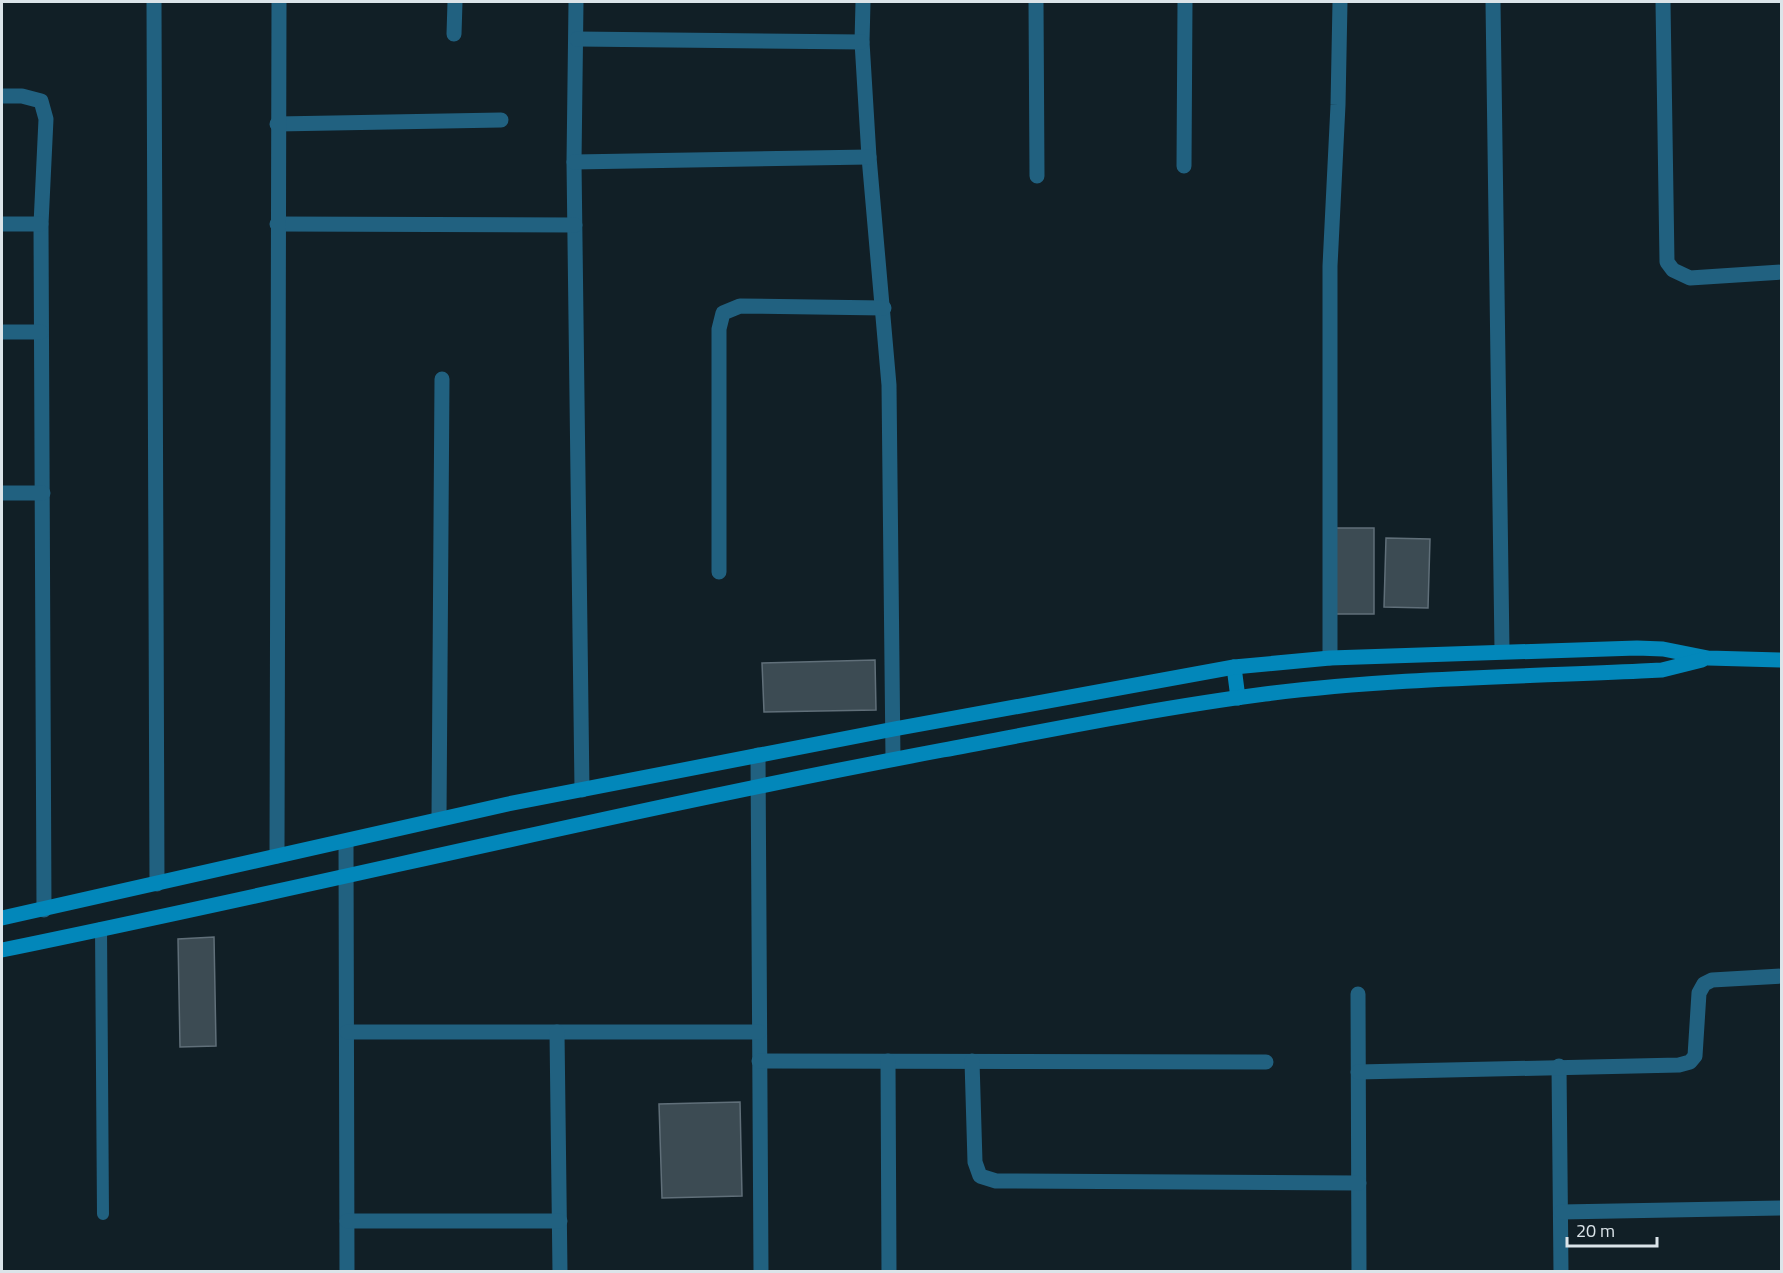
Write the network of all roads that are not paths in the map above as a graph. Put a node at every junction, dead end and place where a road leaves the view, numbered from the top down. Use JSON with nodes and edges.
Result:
{"nodes":[{"id":1,"x":154,"y":2,"type":"edge"},
{"id":2,"x":279,"y":2,"type":"edge"},
{"id":3,"x":455,"y":2,"type":"edge"},
{"id":4,"x":576,"y":2,"type":"edge"},
{"id":5,"x":863,"y":2,"type":"edge"},
{"id":6,"x":1036,"y":2,"type":"edge"},
{"id":7,"x":1185,"y":2,"type":"edge"},
{"id":8,"x":1340,"y":2,"type":"edge"},
{"id":9,"x":1493,"y":2,"type":"edge"},
{"id":10,"x":1663,"y":2,"type":"edge"},
{"id":11,"x":454,"y":34,"type":"dead end"},
{"id":12,"x":577,"y":39,"type":"junction"},
{"id":13,"x":862,"y":42,"type":"junction"},
{"id":14,"x":2,"y":96,"type":"edge"},
{"id":15,"x":501,"y":120,"type":"dead end"},
{"id":16,"x":277,"y":124,"type":"junction"},
{"id":17,"x":869,"y":158,"type":"junction"},
{"id":18,"x":574,"y":162,"type":"junction"},
{"id":19,"x":1184,"y":166,"type":"dead end"},
{"id":20,"x":1037,"y":176,"type":"dead end"},
{"id":21,"x":2,"y":224,"type":"edge"},
{"id":22,"x":41,"y":224,"type":"junction"},
{"id":23,"x":277,"y":224,"type":"junction"},
{"id":24,"x":575,"y":225,"type":"junction"},
{"id":25,"x":1782,"y":272,"type":"edge"},
{"id":26,"x":884,"y":308,"type":"junction"},
{"id":27,"x":2,"y":332,"type":"edge"},
{"id":28,"x":41,"y":332,"type":"junction"},
{"id":29,"x":442,"y":379,"type":"dead end"},
{"id":30,"x":2,"y":493,"type":"edge"},
{"id":31,"x":43,"y":493,"type":"junction"},
{"id":32,"x":720,"y":572,"type":"dead end"},
{"id":33,"x":1502,"y":650,"type":"junction"},
{"id":34,"x":1330,"y":658,"type":"junction"},
{"id":35,"x":1708,"y":658,"type":"junction"},
{"id":36,"x":1782,"y":660,"type":"edge"},
{"id":37,"x":1234,"y":667,"type":"junction"},
{"id":38,"x":1238,"y":698,"type":"junction"},
{"id":39,"x":894,"y":729,"type":"junction"},
{"id":40,"x":758,"y":755,"type":"junction"},
{"id":41,"x":893,"y":759,"type":"junction"},
{"id":42,"x":759,"y":786,"type":"junction"},
{"id":43,"x":582,"y":790,"type":"junction"},
{"id":44,"x":439,"y":818,"type":"junction"},
{"id":45,"x":346,"y":842,"type":"junction"},
{"id":46,"x":277,"y":856,"type":"junction"},
{"id":47,"x":346,"y":877,"type":"junction"},
{"id":48,"x":157,"y":884,"type":"junction"},
{"id":49,"x":44,"y":910,"type":"junction"},
{"id":50,"x":2,"y":918,"type":"edge"},
{"id":51,"x":101,"y":928,"type":"junction"},
{"id":52,"x":2,"y":950,"type":"edge"},
{"id":53,"x":1782,"y":976,"type":"edge"},
{"id":54,"x":1358,"y":994,"type":"dead end"},
{"id":55,"x":347,"y":1032,"type":"junction"},
{"id":56,"x":557,"y":1032,"type":"junction"},
{"id":57,"x":759,"y":1032,"type":"junction"},
{"id":58,"x":759,"y":1061,"type":"junction"},
{"id":59,"x":888,"y":1061,"type":"junction"},
{"id":60,"x":972,"y":1061,"type":"junction"},
{"id":61,"x":1266,"y":1062,"type":"dead end"},
{"id":62,"x":1559,"y":1066,"type":"junction"},
{"id":63,"x":1358,"y":1072,"type":"junction"},
{"id":64,"x":1359,"y":1183,"type":"junction"},
{"id":65,"x":1782,"y":1208,"type":"edge"},
{"id":66,"x":1561,"y":1212,"type":"junction"},
{"id":67,"x":103,"y":1214,"type":"dead end"},
{"id":68,"x":347,"y":1221,"type":"junction"},
{"id":69,"x":560,"y":1221,"type":"junction"},
{"id":70,"x":347,"y":1272,"type":"edge"},
{"id":71,"x":560,"y":1272,"type":"edge"},
{"id":72,"x":761,"y":1272,"type":"edge"},
{"id":73,"x":889,"y":1272,"type":"edge"},
{"id":74,"x":1359,"y":1272,"type":"edge"},
{"id":75,"x":1561,"y":1272,"type":"edge"}],
"edges":[{"from":1,"to":48,"type":"street"},
{"from":2,"to":16,"type":"street"},
{"from":3,"to":11,"type":"street"},
{"from":4,"to":12,"type":"street"},
{"from":5,"to":13,"type":"street"},
{"from":6,"to":20,"type":"street"},
{"from":7,"to":19,"type":"street"},
{"from":8,"to":34,"type":"street"},
{"from":9,"to":33,"type":"street"},
{"from":10,"to":25,"type":"street"},
{"from":12,"to":13,"type":"street"},
{"from":12,"to":18,"type":"street"},
{"from":13,"to":17,"type":"street"},
{"from":14,"to":22,"type":"street"},
{"from":15,"to":16,"type":"street"},
{"from":16,"to":23,"type":"street"},
{"from":17,"to":18,"type":"street"},
{"from":17,"to":26,"type":"street"},
{"from":18,"to":24,"type":"street"},
{"from":21,"to":22,"type":"street"},
{"from":22,"to":28,"type":"street"},
{"from":23,"to":24,"type":"street"},
{"from":23,"to":46,"type":"street"},
{"from":24,"to":43,"type":"street"},
{"from":26,"to":32,"type":"street"},
{"from":26,"to":39,"type":"street"},
{"from":27,"to":28,"type":"street"},
{"from":28,"to":31,"type":"street"},
{"from":29,"to":44,"type":"street"},
{"from":30,"to":31,"type":"street"},
{"from":31,"to":49,"type":"street"},
{"from":33,"to":34,"type":"street"},
{"from":33,"to":35,"type":"street"},
{"from":34,"to":37,"type":"street"},
{"from":35,"to":36,"type":"street"},
{"from":35,"to":38,"type":"street"},
{"from":37,"to":38,"type":"street"},
{"from":37,"to":39,"type":"street"},
{"from":38,"to":41,"type":"street"},
{"from":39,"to":40,"type":"street"},
{"from":39,"to":41,"type":"street"},
{"from":40,"to":42,"type":"street"},
{"from":40,"to":43,"type":"street"},
{"from":41,"to":42,"type":"street"},
{"from":42,"to":47,"type":"street"},
{"from":42,"to":57,"type":"street"},
{"from":43,"to":44,"type":"street"},
{"from":44,"to":45,"type":"street"},
{"from":45,"to":46,"type":"street"},
{"from":45,"to":47,"type":"street"},
{"from":46,"to":48,"type":"street"},
{"from":47,"to":51,"type":"street"},
{"from":47,"to":55,"type":"street"},
{"from":48,"to":49,"type":"street"},
{"from":49,"to":50,"type":"street"},
{"from":51,"to":52,"type":"street"},
{"from":51,"to":67,"type":"lane"},
{"from":53,"to":62,"type":"street"},
{"from":54,"to":63,"type":"street"},
{"from":55,"to":56,"type":"street"},
{"from":55,"to":68,"type":"street"},
{"from":56,"to":57,"type":"street"},
{"from":56,"to":69,"type":"street"},
{"from":57,"to":58,"type":"street"},
{"from":58,"to":59,"type":"street"},
{"from":58,"to":72,"type":"street"},
{"from":59,"to":60,"type":"street"},
{"from":59,"to":73,"type":"street"},
{"from":60,"to":61,"type":"street"},
{"from":60,"to":64,"type":"street"},
{"from":62,"to":63,"type":"street"},
{"from":62,"to":66,"type":"street"},
{"from":63,"to":64,"type":"street"},
{"from":64,"to":74,"type":"street"},
{"from":65,"to":66,"type":"street"},
{"from":66,"to":75,"type":"street"},
{"from":68,"to":69,"type":"street"},
{"from":68,"to":70,"type":"street"},
{"from":69,"to":71,"type":"street"}]}
